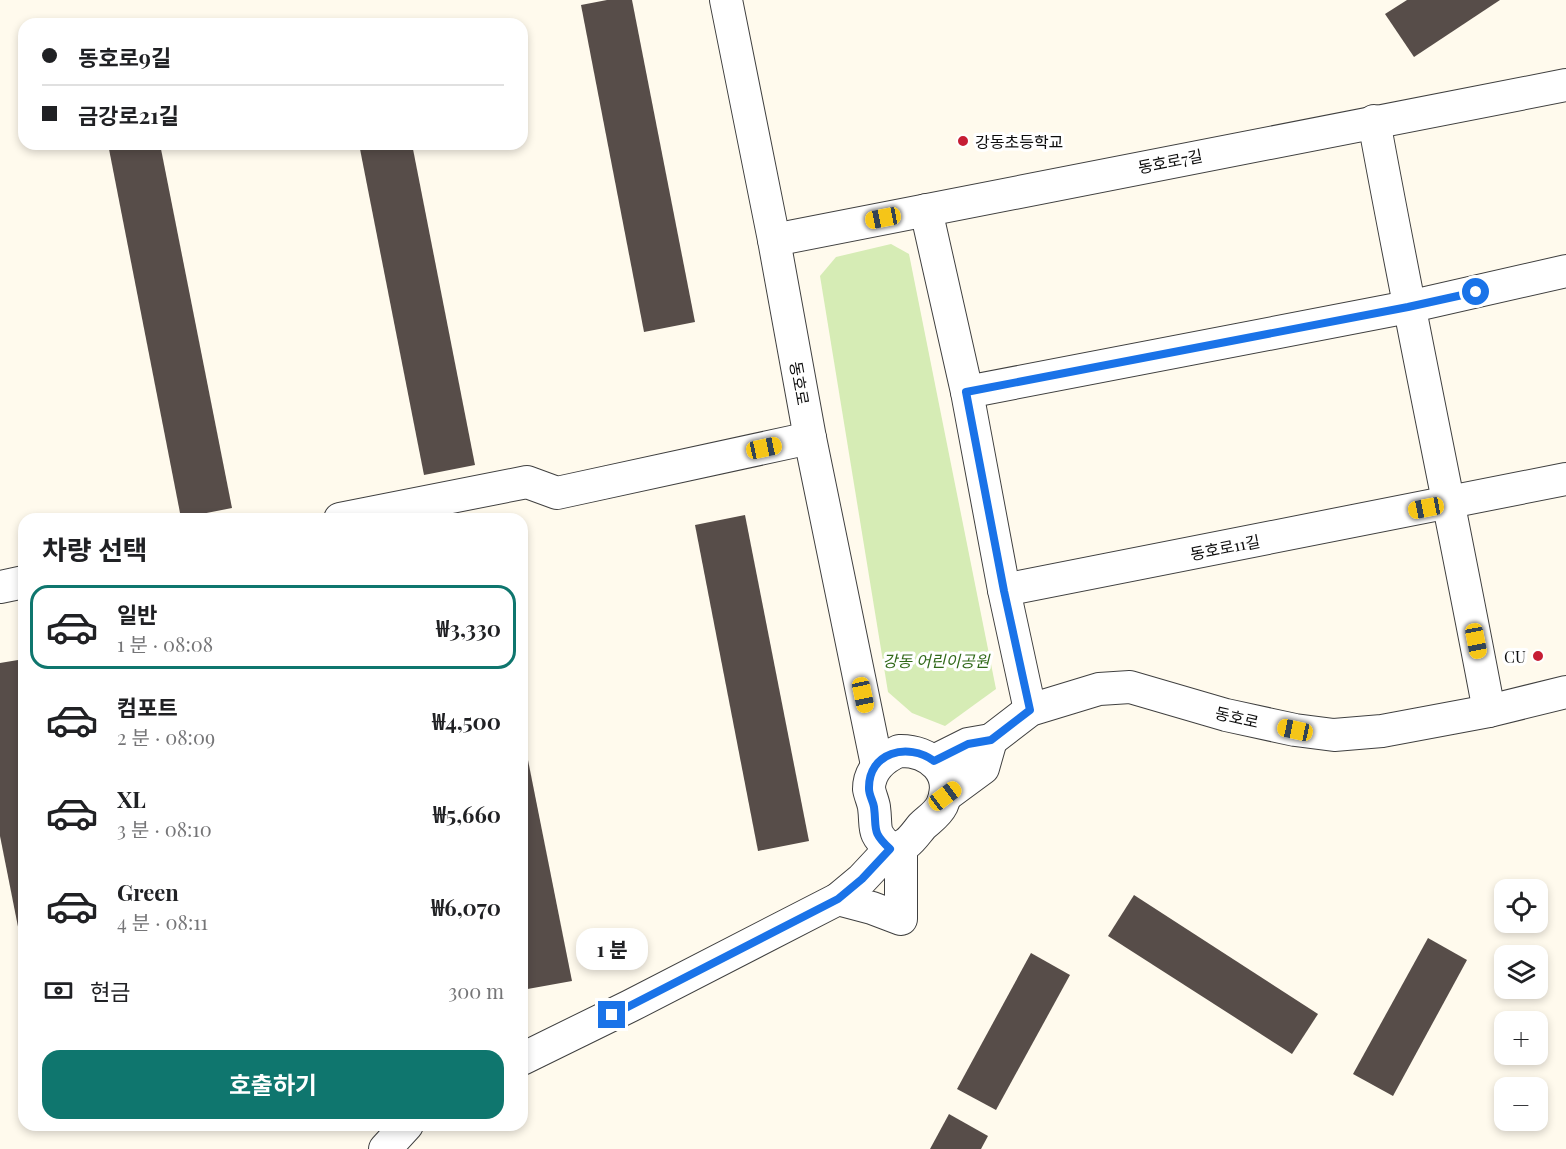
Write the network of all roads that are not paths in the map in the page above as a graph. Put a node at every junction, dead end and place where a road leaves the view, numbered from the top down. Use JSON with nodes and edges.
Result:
{"nodes":[{"id":1,"x":726,"y":0,"type":"edge"},
{"id":2,"x":1566,"y":85,"type":"edge"},
{"id":3,"x":1374,"y":121,"type":"junction"},
{"id":4,"x":926,"y":210,"type":"junction"},
{"id":5,"x":774,"y":240,"type":"junction"},
{"id":6,"x":1566,"y":272,"type":"edge"},
{"id":7,"x":1408,"y":307,"type":"junction"},
{"id":8,"x":966,"y":392,"type":"junction"},
{"id":9,"x":810,"y":438,"type":"junction"},
{"id":10,"x":1566,"y":479,"type":"edge"},
{"id":11,"x":1450,"y":503,"type":"junction"},
{"id":12,"x":370,"y":513,"type":"edge"},
{"id":13,"x":18,"y":583,"type":"edge"},
{"id":14,"x":0,"y":586,"type":"edge"},
{"id":15,"x":1004,"y":591,"type":"junction"},
{"id":16,"x":1566,"y":692,"type":"edge"},
{"id":17,"x":1030,"y":710,"type":"junction"},
{"id":18,"x":1489,"y":711,"type":"junction"},
{"id":19,"x":991,"y":740,"type":"junction"},
{"id":20,"x":934,"y":761,"type":"junction"},
{"id":21,"x":878,"y":765,"type":"junction"},
{"id":22,"x":945,"y":796,"type":"junction"},
{"id":23,"x":895,"y":849,"type":"junction"},
{"id":24,"x":838,"y":899,"type":"junction"},
{"id":25,"x":528,"y":1056,"type":"edge"},
{"id":26,"x":402,"y":1131,"type":"edge"},
{"id":27,"x":385,"y":1149,"type":"edge"}],
"edges":[{"from":1,"to":5,"type":"street","name":"동호로"},
{"from":2,"to":3,"type":"street","name":"동호로7길"},
{"from":3,"to":4,"type":"street","name":"동호로7길"},
{"from":3,"to":7,"type":"street"},
{"from":4,"to":5,"type":"street","name":"동호로7길"},
{"from":4,"to":8,"type":"street"},
{"from":5,"to":9,"type":"street","name":"동호로"},
{"from":6,"to":7,"type":"street"},
{"from":7,"to":8,"type":"street"},
{"from":7,"to":11,"type":"street"},
{"from":8,"to":15,"type":"street"},
{"from":9,"to":12,"type":"street"},
{"from":9,"to":21,"type":"street","name":"동호로"},
{"from":10,"to":11,"type":"street","name":"동호로11길"},
{"from":11,"to":15,"type":"street","name":"동호로11길"},
{"from":11,"to":18,"type":"street"},
{"from":13,"to":14,"type":"street"},
{"from":15,"to":17,"type":"street"},
{"from":16,"to":18,"type":"street","name":"동호로"},
{"from":17,"to":18,"type":"street","name":"동호로"},
{"from":17,"to":19,"type":"street","name":"동호로"},
{"from":19,"to":20,"type":"street"},
{"from":19,"to":22,"type":"street"},
{"from":20,"to":21,"type":"street"},
{"from":20,"to":22,"type":"street"},
{"from":21,"to":23,"type":"street"},
{"from":22,"to":23,"type":"street"},
{"from":23,"to":24,"type":"street"},
{"from":23,"to":24,"type":"street"},
{"from":24,"to":25,"type":"street"},
{"from":26,"to":27,"type":"street"}]}
